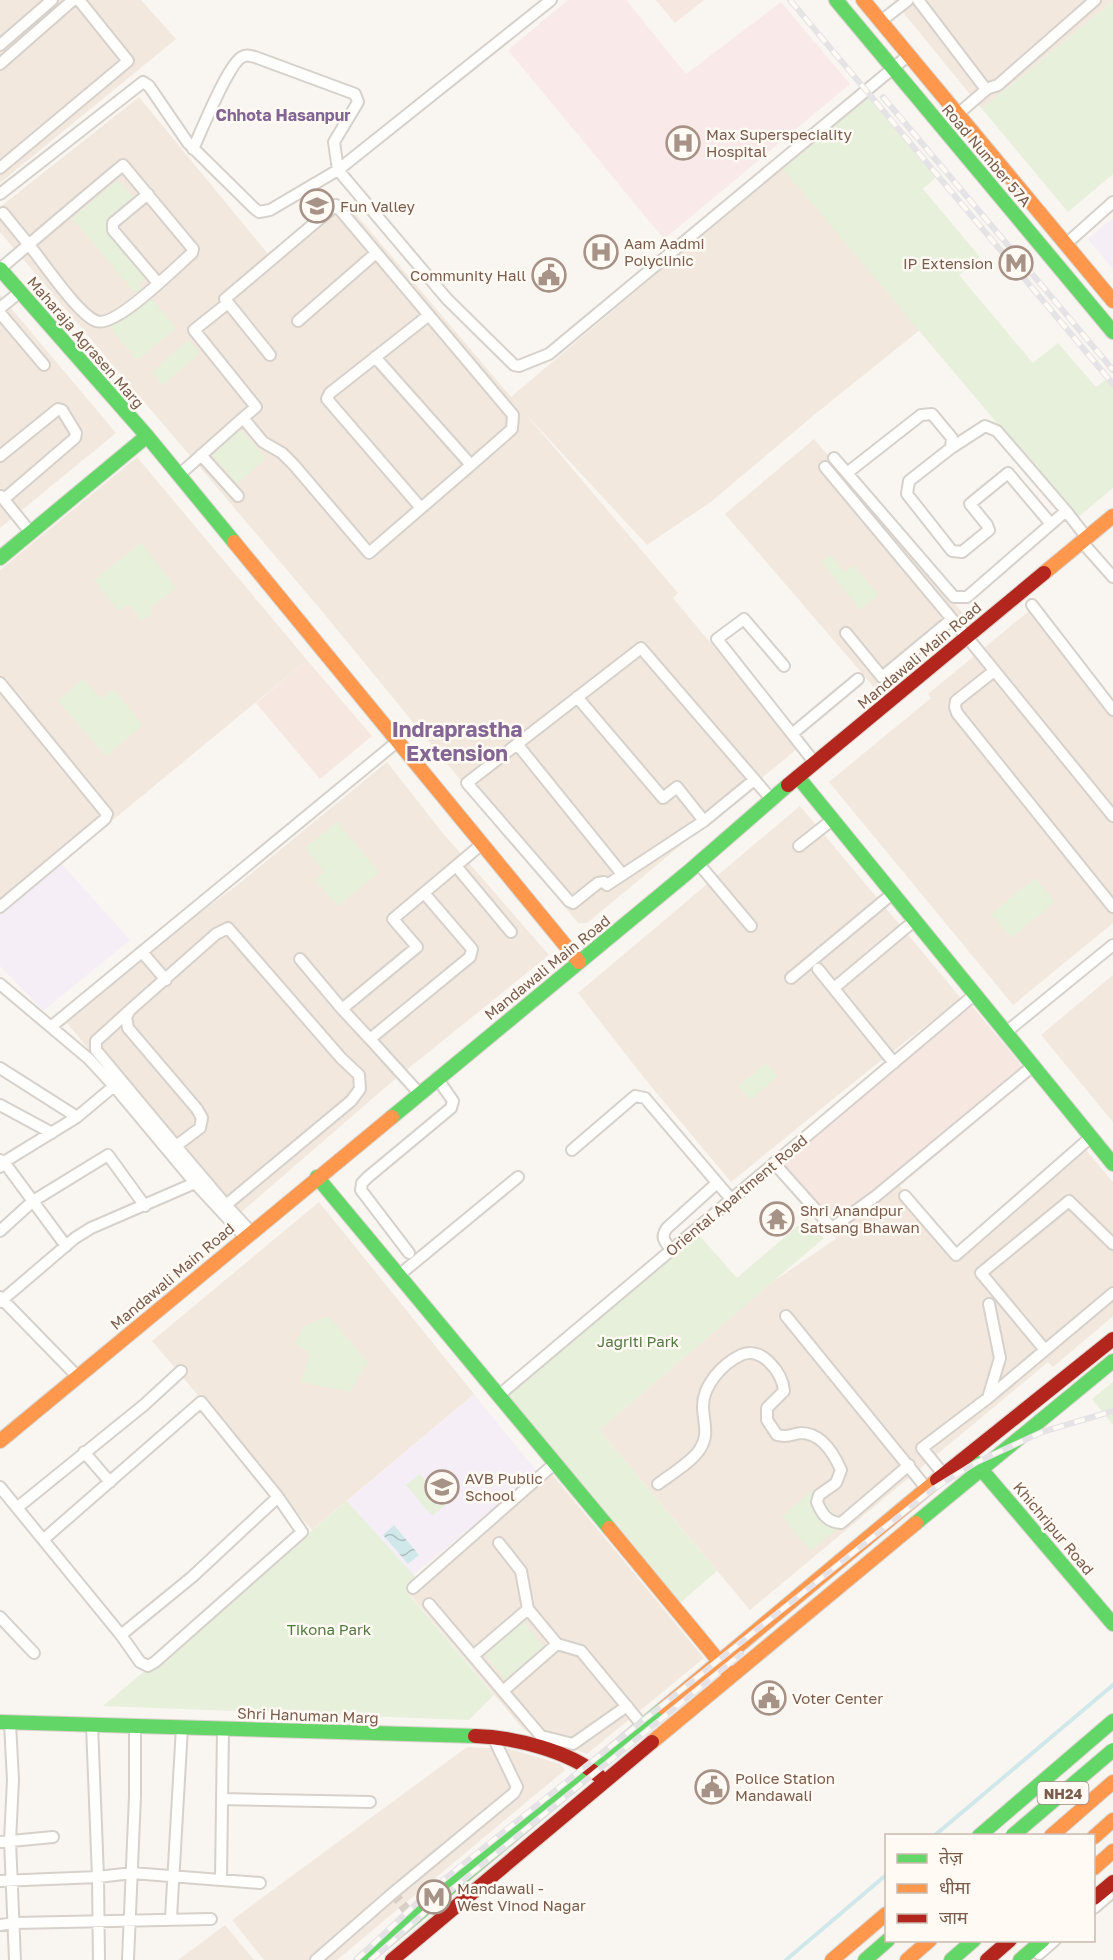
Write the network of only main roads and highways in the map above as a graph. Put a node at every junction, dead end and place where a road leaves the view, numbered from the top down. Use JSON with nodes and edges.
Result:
{"nodes":[{"id":1,"x":836,"y":0,"type":"edge"},
{"id":2,"x":863,"y":0,"type":"edge"},
{"id":3,"x":0,"y":269,"type":"edge"},
{"id":4,"x":1113,"y":301,"type":"edge"},
{"id":5,"x":1113,"y":332,"type":"edge"},
{"id":6,"x":147,"y":436,"type":"junction"},
{"id":7,"x":1113,"y":516,"type":"edge"},
{"id":8,"x":0,"y":558,"type":"edge"},
{"id":9,"x":798,"y":777,"type":"junction"},
{"id":10,"x":579,"y":962,"type":"junction"},
{"id":11,"x":1113,"y":1164,"type":"edge"},
{"id":12,"x":317,"y":1177,"type":"junction"},
{"id":13,"x":1113,"y":1339,"type":"edge"},
{"id":14,"x":1113,"y":1361,"type":"edge"},
{"id":15,"x":0,"y":1441,"type":"edge"},
{"id":16,"x":967,"y":1455,"type":"junction"},
{"id":17,"x":982,"y":1468,"type":"junction"},
{"id":18,"x":1113,"y":1623,"type":"edge"},
{"id":19,"x":720,"y":1662,"type":"junction"},
{"id":20,"x":731,"y":1677,"type":"junction"},
{"id":21,"x":1113,"y":1721,"type":"edge"},
{"id":22,"x":5,"y":1723,"type":"edge"},
{"id":23,"x":1092,"y":1740,"type":"junction"},
{"id":24,"x":1113,"y":1752,"type":"edge"},
{"id":25,"x":592,"y":1769,"type":"junction"},
{"id":26,"x":604,"y":1782,"type":"junction"},
{"id":27,"x":1113,"y":1782,"type":"edge"},
{"id":28,"x":1113,"y":1821,"type":"edge"},
{"id":29,"x":981,"y":1834,"type":"edge"},
{"id":30,"x":1014,"y":1834,"type":"edge"},
{"id":31,"x":1053,"y":1834,"type":"edge"},
{"id":32,"x":1095,"y":1836,"type":"edge"},
{"id":33,"x":1113,"y":1851,"type":"edge"},
{"id":34,"x":1095,"y":1867,"type":"edge"},
{"id":35,"x":457,"y":1881,"type":"junction"},
{"id":36,"x":1113,"y":1882,"type":"edge"},
{"id":37,"x":469,"y":1895,"type":"junction"},
{"id":38,"x":1095,"y":1897,"type":"edge"},
{"id":39,"x":885,"y":1915,"type":"edge"},
{"id":40,"x":887,"y":1942,"type":"edge"},
{"id":41,"x":929,"y":1942,"type":"edge"},
{"id":42,"x":973,"y":1942,"type":"edge"},
{"id":43,"x":1009,"y":1942,"type":"edge"},
{"id":44,"x":1042,"y":1942,"type":"edge"},
{"id":45,"x":363,"y":1960,"type":"edge"},
{"id":46,"x":392,"y":1960,"type":"edge"},
{"id":47,"x":832,"y":1960,"type":"edge"},
{"id":48,"x":866,"y":1960,"type":"edge"},
{"id":49,"x":907,"y":1960,"type":"edge"},
{"id":50,"x":951,"y":1960,"type":"edge"},
{"id":51,"x":987,"y":1960,"type":"edge"},
{"id":52,"x":1020,"y":1960,"type":"edge"}],
"edges":[{"from":1,"to":5,"type":"main road","name":"Road Number 57A"},
{"from":2,"to":4,"type":"main road","name":"Road Number 57A"},
{"from":3,"to":6,"type":"main road","name":"Maharaja Agrasen Marg"},
{"from":6,"to":8,"type":"main road"},
{"from":6,"to":10,"type":"main road","name":"Maharaja Agrasen Marg"},
{"from":7,"to":9,"type":"main road","name":"Mandawali Main Road"},
{"from":9,"to":10,"type":"main road","name":"Mandawali Main Road"},
{"from":9,"to":11,"type":"main road"},
{"from":10,"to":12,"type":"main road","name":"Mandawali Main Road"},
{"from":12,"to":15,"type":"main road","name":"Mandawali Main Road"},
{"from":12,"to":19,"type":"main road"},
{"from":13,"to":16,"type":"main road"},
{"from":14,"to":17,"type":"main road"},
{"from":16,"to":17,"type":"main road","name":"Khichripur Road"},
{"from":16,"to":19,"type":"main road"},
{"from":17,"to":18,"type":"main road","name":"Khichripur Road"},
{"from":17,"to":20,"type":"main road"},
{"from":19,"to":20,"type":"main road"},
{"from":19,"to":25,"type":"main road"},
{"from":20,"to":26,"type":"main road"},
{"from":21,"to":23,"type":"main road"},
{"from":22,"to":25,"type":"main road","name":"Shri Hanuman Marg"},
{"from":23,"to":24,"type":"main road"},
{"from":23,"to":29,"type":"main road"},
{"from":24,"to":30,"type":"main road","number":"NH24","bridge":true},
{"from":25,"to":26,"type":"main road","name":"Shri Hanuman Marg"},
{"from":25,"to":35,"type":"main road"},
{"from":26,"to":37,"type":"main road"},
{"from":27,"to":31,"type":"main road"},
{"from":28,"to":32,"type":"main road"},
{"from":33,"to":34,"type":"main road"},
{"from":35,"to":37,"type":"main road"},
{"from":35,"to":45,"type":"main road"},
{"from":36,"to":38,"type":"main road"},
{"from":37,"to":46,"type":"main road"},
{"from":39,"to":47,"type":"main road"},
{"from":40,"to":48,"type":"main road"},
{"from":41,"to":49,"type":"main road"},
{"from":42,"to":50,"type":"main road"},
{"from":43,"to":51,"type":"main road"},
{"from":44,"to":52,"type":"main road"}]}
